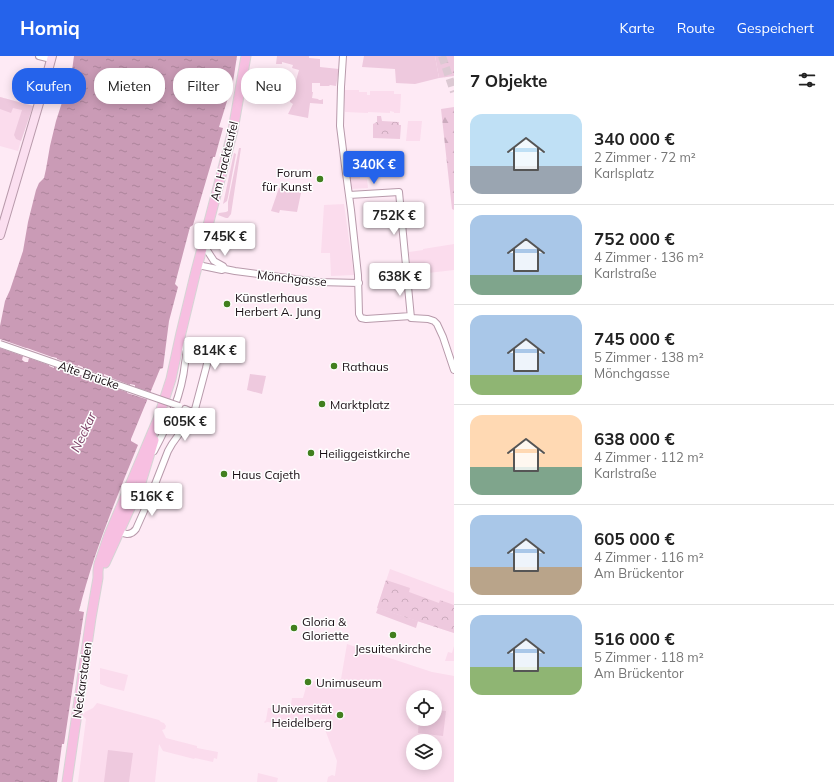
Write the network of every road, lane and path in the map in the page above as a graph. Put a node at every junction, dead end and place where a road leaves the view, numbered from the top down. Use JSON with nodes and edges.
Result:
{"nodes":[{"id":1,"x":39,"y":56,"type":"edge"},
{"id":2,"x":246,"y":56,"type":"edge"},
{"id":3,"x":343,"y":56,"type":"edge"},
{"id":4,"x":51,"y":58,"type":"edge"},
{"id":5,"x":349,"y":195,"type":"junction"},
{"id":6,"x":0,"y":235,"type":"edge"},
{"id":7,"x":203,"y":244,"type":"junction"},
{"id":8,"x":198,"y":265,"type":"junction"},
{"id":9,"x":225,"y":269,"type":"junction"},
{"id":10,"x":359,"y":283,"type":"junction"},
{"id":11,"x":411,"y":317,"type":"junction"},
{"id":12,"x":179,"y":343,"type":"junction"},
{"id":13,"x":0,"y":344,"type":"edge"},
{"id":14,"x":454,"y":368,"type":"edge"},
{"id":15,"x":163,"y":405,"type":"joint"},
{"id":16,"x":179,"y":406,"type":"dead end"},
{"id":17,"x":185,"y":409,"type":"dead end"},
{"id":18,"x":194,"y":413,"type":"junction"},
{"id":19,"x":158,"y":419,"type":"junction"},
{"id":20,"x":150,"y":454,"type":"junction"},
{"id":21,"x":115,"y":530,"type":"junction"},
{"id":22,"x":67,"y":782,"type":"edge"}],
"edges":[{"from":1,"to":4,"type":"street"},
{"from":2,"to":7,"type":"main road","name":"Am Hackteufel"},
{"from":3,"to":5,"type":"street"},
{"from":4,"to":6,"type":"main road"},
{"from":5,"to":10,"type":"street"},
{"from":5,"to":11,"type":"street"},
{"from":7,"to":8,"type":"main road","name":"Am Hackteufel"},
{"from":7,"to":9,"type":"street"},
{"from":8,"to":9,"type":"street","name":"Mönchgasse"},
{"from":8,"to":12,"type":"main road","name":"Am Hackteufel"},
{"from":9,"to":10,"type":"street","name":"Mönchgasse"},
{"from":10,"to":11,"type":"street"},
{"from":11,"to":14,"type":"street"},
{"from":12,"to":15,"type":"main road","name":"Am Hackteufel"},
{"from":12,"to":18,"type":"street"},
{"from":12,"to":20,"type":"street"},
{"from":13,"to":16,"type":"street","name":"Alte Brücke","bridge":true},
{"from":15,"to":19,"type":"main road","name":"Neckarstaden"},
{"from":17,"to":18,"type":"street"},
{"from":18,"to":21,"type":"street"},
{"from":19,"to":20,"type":"main road","name":"Neckarstaden"},
{"from":19,"to":21,"type":"main road","name":"Neckarstaden"},
{"from":20,"to":21,"type":"main road","name":"Neckarstaden"},
{"from":21,"to":22,"type":"main road","name":"Neckarstaden"}]}
